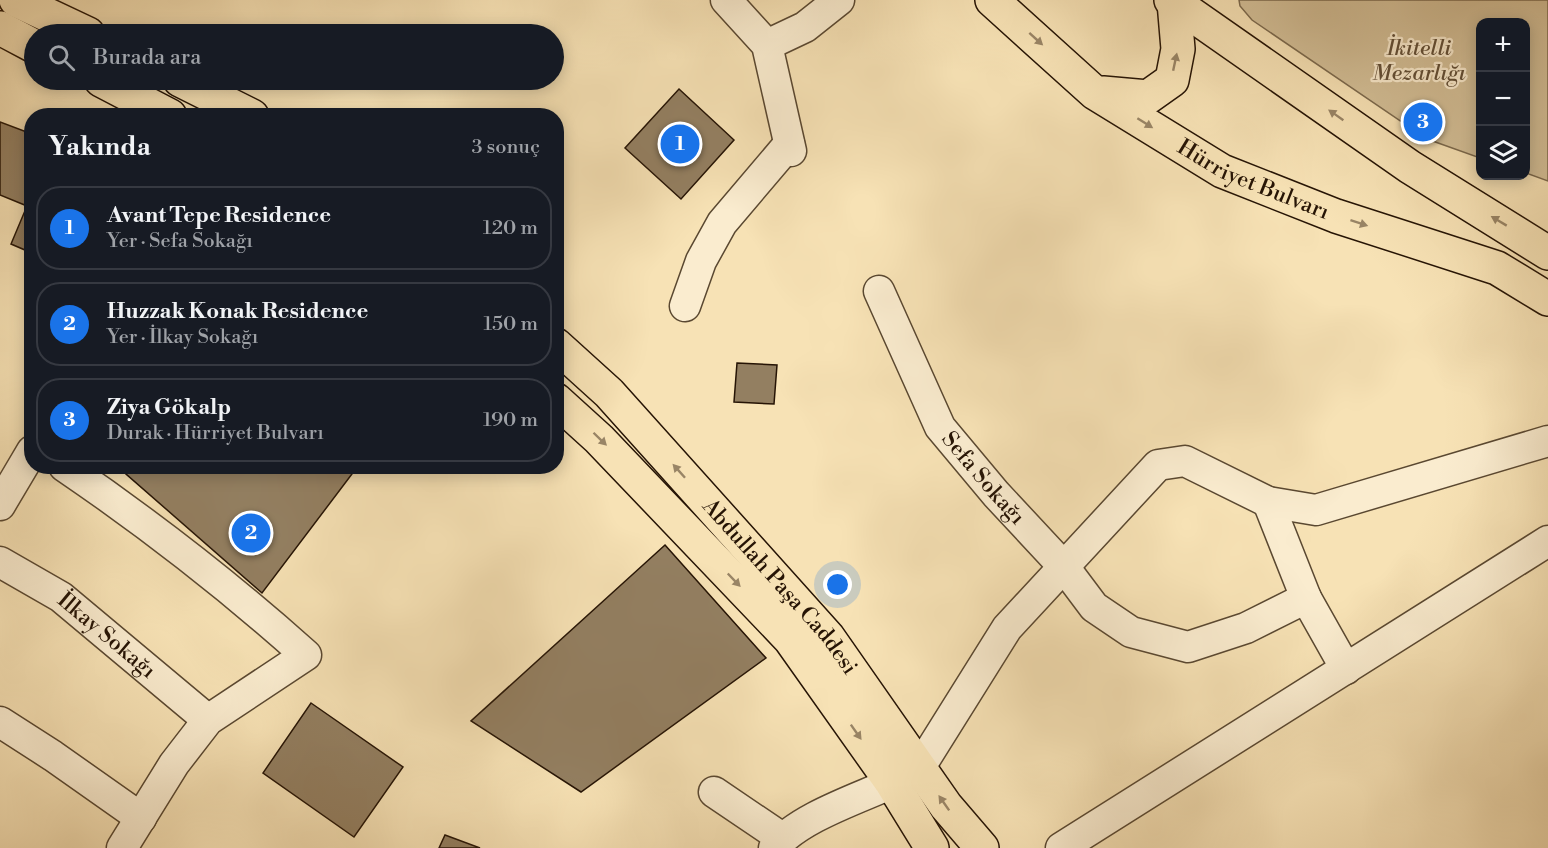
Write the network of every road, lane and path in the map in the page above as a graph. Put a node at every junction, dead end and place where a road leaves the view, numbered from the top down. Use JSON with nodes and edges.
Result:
{"nodes":[{"id":1,"x":16,"y":0,"type":"edge"},
{"id":2,"x":726,"y":0,"type":"edge"},
{"id":3,"x":839,"y":0,"type":"edge"},
{"id":4,"x":992,"y":0,"type":"edge"},
{"id":5,"x":1173,"y":1,"type":"edge"},
{"id":6,"x":67,"y":24,"type":"edge"},
{"id":7,"x":0,"y":28,"type":"edge"},
{"id":8,"x":24,"y":41,"type":"edge"},
{"id":9,"x":767,"y":45,"type":"junction"},
{"id":10,"x":120,"y":90,"type":"edge"},
{"id":11,"x":200,"y":90,"type":"edge"},
{"id":12,"x":1095,"y":93,"type":"junction"},
{"id":13,"x":155,"y":108,"type":"edge"},
{"id":14,"x":236,"y":108,"type":"edge"},
{"id":15,"x":1548,"y":253,"type":"edge"},
{"id":16,"x":879,"y":291,"type":"dead end"},
{"id":17,"x":1548,"y":298,"type":"edge"},
{"id":18,"x":685,"y":306,"type":"dead end"},
{"id":19,"x":564,"y":352,"type":"edge"},
{"id":20,"x":564,"y":407,"type":"edge"},
{"id":21,"x":1548,"y":441,"type":"edge"},
{"id":22,"x":24,"y":464,"type":"edge"},
{"id":23,"x":76,"y":474,"type":"edge"},
{"id":24,"x":1268,"y":502,"type":"junction"},
{"id":25,"x":0,"y":505,"type":"edge"},
{"id":26,"x":1548,"y":541,"type":"edge"},
{"id":27,"x":0,"y":562,"type":"edge"},
{"id":28,"x":1064,"y":567,"type":"junction"},
{"id":29,"x":1306,"y":598,"type":"junction"},
{"id":30,"x":1346,"y":669,"type":"junction"},
{"id":31,"x":208,"y":720,"type":"junction"},
{"id":32,"x":0,"y":722,"type":"edge"},
{"id":33,"x":906,"y":775,"type":"junction"},
{"id":34,"x":714,"y":792,"type":"dead end"},
{"id":35,"x":141,"y":818,"type":"junction"},
{"id":36,"x":778,"y":843,"type":"edge"},
{"id":37,"x":122,"y":848,"type":"edge"},
{"id":38,"x":932,"y":848,"type":"edge"},
{"id":39,"x":982,"y":848,"type":"edge"},
{"id":40,"x":1061,"y":848,"type":"edge"}],
"edges":[{"from":1,"to":6,"type":"main road"},
{"from":2,"to":9,"type":"street"},
{"from":3,"to":9,"type":"street"},
{"from":4,"to":12,"type":"main road","name":"Hürriyet Bulvarı","one_way":true},
{"from":12,"to":5,"type":"main road","one_way":true},
{"from":15,"to":5,"type":"main road","one_way":true},
{"from":7,"to":8,"type":"main road"},
{"from":9,"to":18,"type":"street"},
{"from":10,"to":13,"type":"main road"},
{"from":11,"to":14,"type":"main road"},
{"from":12,"to":17,"type":"main road","name":"Hürriyet Bulvarı","one_way":true},
{"from":16,"to":28,"type":"street","name":"Sefa Sokağı"},
{"from":33,"to":19,"type":"main road","name":"Abdullah Paşa Caddesi","one_way":true},
{"from":20,"to":33,"type":"main road","name":"Abdullah Paşa Caddesi","one_way":true},
{"from":21,"to":24,"type":"street"},
{"from":22,"to":25,"type":"street"},
{"from":23,"to":31,"type":"street"},
{"from":24,"to":28,"type":"street"},
{"from":24,"to":29,"type":"street"},
{"from":26,"to":30,"type":"street"},
{"from":27,"to":31,"type":"street","name":"İlkay Sokağı"},
{"from":28,"to":29,"type":"street","name":"Sefa Sokağı"},
{"from":28,"to":33,"type":"street"},
{"from":29,"to":30,"type":"street"},
{"from":30,"to":40,"type":"street"},
{"from":31,"to":35,"type":"street"},
{"from":32,"to":35,"type":"street"},
{"from":33,"to":36,"type":"street"},
{"from":33,"to":38,"type":"main road","name":"Abdullah Paşa Caddesi"},
{"from":39,"to":33,"type":"main road","name":"Abdullah Paşa Caddesi","one_way":true},
{"from":34,"to":36,"type":"street"},
{"from":35,"to":37,"type":"street"}]}
